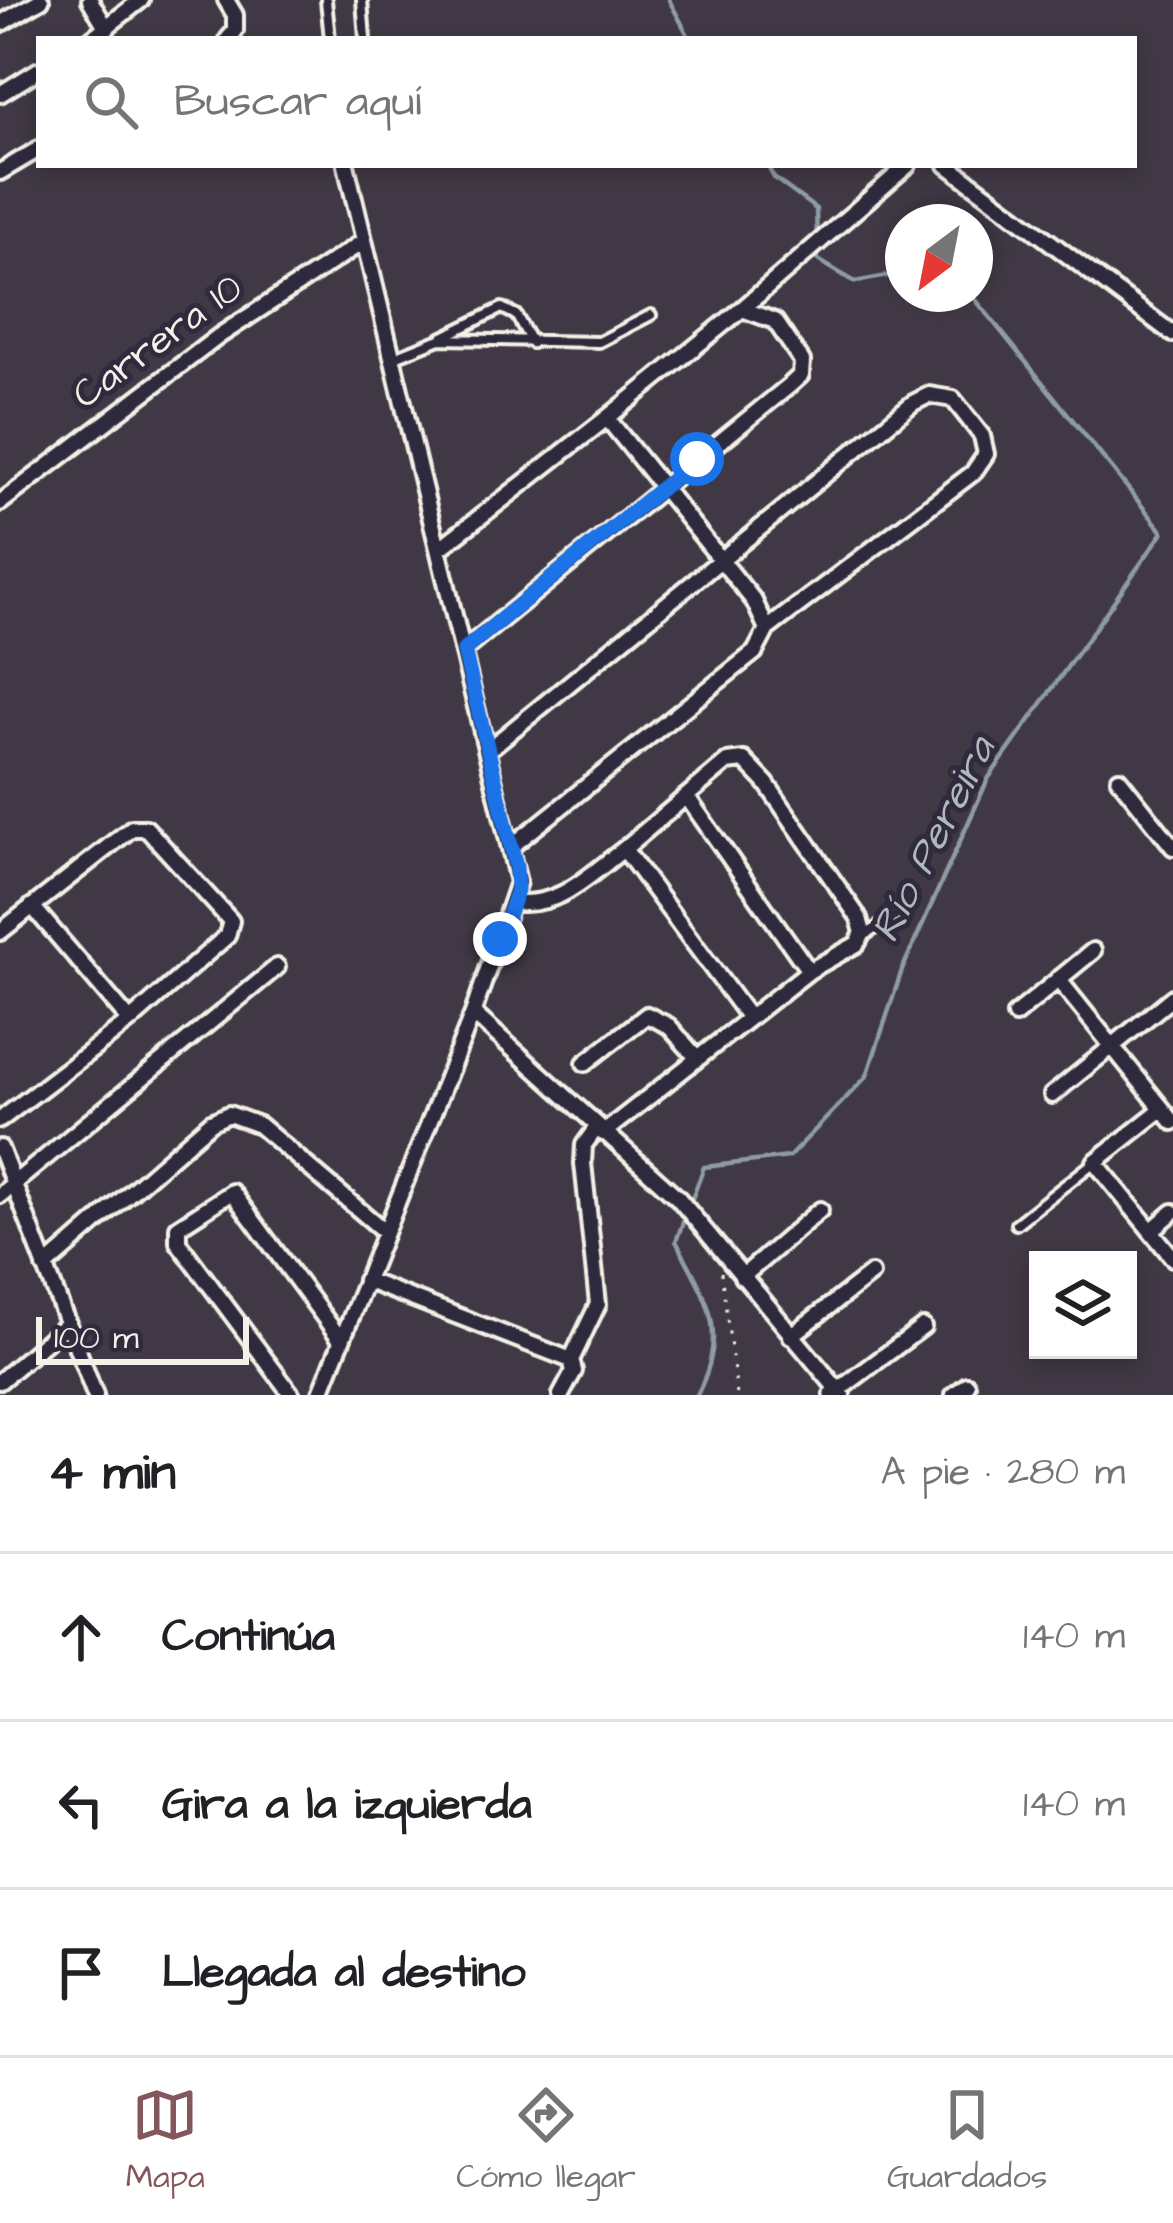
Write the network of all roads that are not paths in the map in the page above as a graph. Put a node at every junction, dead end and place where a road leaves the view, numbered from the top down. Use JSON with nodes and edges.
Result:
{"nodes":[{"id":1,"x":90,"y":0,"type":"edge"},
{"id":2,"x":141,"y":0,"type":"edge"},
{"id":3,"x":226,"y":0,"type":"edge"},
{"id":4,"x":326,"y":0,"type":"edge"},
{"id":5,"x":362,"y":0,"type":"edge"},
{"id":6,"x":30,"y":3,"type":"edge"},
{"id":7,"x":0,"y":24,"type":"edge"},
{"id":8,"x":107,"y":29,"type":"junction"},
{"id":9,"x":232,"y":35,"type":"edge"},
{"id":10,"x":96,"y":36,"type":"edge"},
{"id":11,"x":330,"y":36,"type":"edge"},
{"id":12,"x":365,"y":36,"type":"edge"},
{"id":13,"x":36,"y":72,"type":"edge"},
{"id":14,"x":0,"y":94,"type":"edge"},
{"id":15,"x":36,"y":151,"type":"edge"},
{"id":16,"x":347,"y":168,"type":"edge"},
{"id":17,"x":905,"y":168,"type":"edge"},
{"id":18,"x":951,"y":168,"type":"edge"},
{"id":19,"x":0,"y":172,"type":"edge"},
{"id":20,"x":361,"y":243,"type":"junction"},
{"id":21,"x":742,"y":309,"type":"junction"},
{"id":22,"x":651,"y":315,"type":"dead end"},
{"id":23,"x":1173,"y":334,"type":"edge"},
{"id":24,"x":440,"y":339,"type":"junction"},
{"id":25,"x":532,"y":343,"type":"junction"},
{"id":26,"x":395,"y":357,"type":"junction"},
{"id":27,"x":607,"y":418,"type":"junction"},
{"id":28,"x":662,"y":485,"type":"junction"},
{"id":29,"x":0,"y":502,"type":"edge"},
{"id":30,"x":439,"y":549,"type":"junction"},
{"id":31,"x":719,"y":561,"type":"junction"},
{"id":32,"x":767,"y":629,"type":"junction"},
{"id":33,"x":464,"y":650,"type":"junction"},
{"id":34,"x":488,"y":750,"type":"junction"},
{"id":35,"x":1119,"y":779,"type":"dead end"},
{"id":36,"x":687,"y":796,"type":"junction"},
{"id":37,"x":512,"y":846,"type":"junction"},
{"id":38,"x":1173,"y":848,"type":"edge"},
{"id":39,"x":624,"y":849,"type":"junction"},
{"id":40,"x":513,"y":902,"type":"junction"},
{"id":41,"x":32,"y":905,"type":"junction"},
{"id":42,"x":900,"y":913,"type":"dead end"},
{"id":43,"x":0,"y":932,"type":"edge"},
{"id":44,"x":862,"y":937,"type":"junction"},
{"id":45,"x":1093,"y":951,"type":"dead end"},
{"id":46,"x":277,"y":967,"type":"dead end"},
{"id":47,"x":809,"y":971,"type":"junction"},
{"id":48,"x":1058,"y":979,"type":"junction"},
{"id":49,"x":1173,"y":997,"type":"edge"},
{"id":50,"x":473,"y":1012,"type":"junction"},
{"id":51,"x":1015,"y":1015,"type":"dead end"},
{"id":52,"x":749,"y":1018,"type":"junction"},
{"id":53,"x":130,"y":1021,"type":"junction"},
{"id":54,"x":1112,"y":1046,"type":"junction"},
{"id":55,"x":697,"y":1058,"type":"junction"},
{"id":56,"x":585,"y":1063,"type":"dead end"},
{"id":57,"x":1052,"y":1095,"type":"dead end"},
{"id":58,"x":1162,"y":1109,"type":"junction"},
{"id":59,"x":0,"y":1120,"type":"edge"},
{"id":60,"x":1173,"y":1122,"type":"edge"},
{"id":61,"x":600,"y":1130,"type":"junction"},
{"id":62,"x":0,"y":1148,"type":"edge"},
{"id":63,"x":1095,"y":1162,"type":"junction"},
{"id":64,"x":6,"y":1190,"type":"edge"},
{"id":65,"x":820,"y":1210,"type":"dead end"},
{"id":66,"x":1173,"y":1212,"type":"edge"},
{"id":67,"x":1016,"y":1224,"type":"dead end"},
{"id":68,"x":384,"y":1231,"type":"junction"},
{"id":69,"x":1151,"y":1231,"type":"junction"},
{"id":70,"x":1173,"y":1258,"type":"edge"},
{"id":71,"x":44,"y":1267,"type":"junction"},
{"id":72,"x":871,"y":1274,"type":"dead end"},
{"id":73,"x":742,"y":1277,"type":"junction"},
{"id":74,"x":365,"y":1280,"type":"junction"},
{"id":75,"x":68,"y":1323,"type":"junction"},
{"id":76,"x":922,"y":1328,"type":"dead end"},
{"id":77,"x":791,"y":1336,"type":"junction"},
{"id":78,"x":341,"y":1340,"type":"junction"},
{"id":79,"x":571,"y":1360,"type":"junction"},
{"id":80,"x":0,"y":1381,"type":"edge"},
{"id":81,"x":837,"y":1394,"type":"edge"},
{"id":82,"x":95,"y":1395,"type":"edge"},
{"id":83,"x":292,"y":1395,"type":"edge"},
{"id":84,"x":320,"y":1395,"type":"edge"},
{"id":85,"x":561,"y":1395,"type":"edge"}],
"edges":[{"from":1,"to":8,"type":"street"},
{"from":2,"to":8,"type":"street"},
{"from":3,"to":9,"type":"street"},
{"from":4,"to":11,"type":"lane"},
{"from":5,"to":12,"type":"lane"},
{"from":6,"to":7,"type":"street"},
{"from":8,"to":10,"type":"street"},
{"from":13,"to":14,"type":"street"},
{"from":15,"to":19,"type":"street"},
{"from":16,"to":20,"type":"street"},
{"from":17,"to":21,"type":"street"},
{"from":18,"to":23,"type":"street"},
{"from":20,"to":26,"type":"street"},
{"from":20,"to":29,"type":"street","name":"Carrera 10"},
{"from":21,"to":27,"type":"street"},
{"from":21,"to":28,"type":"street"},
{"from":22,"to":25,"type":"lane"},
{"from":24,"to":25,"type":"lane"},
{"from":24,"to":25,"type":"lane"},
{"from":24,"to":26,"type":"lane"},
{"from":26,"to":30,"type":"street"},
{"from":27,"to":28,"type":"street"},
{"from":27,"to":30,"type":"street"},
{"from":28,"to":31,"type":"street"},
{"from":28,"to":33,"type":"street"},
{"from":30,"to":33,"type":"street"},
{"from":31,"to":32,"type":"street"},
{"from":31,"to":32,"type":"street"},
{"from":31,"to":34,"type":"street"},
{"from":32,"to":37,"type":"street"},
{"from":33,"to":34,"type":"street"},
{"from":34,"to":37,"type":"street"},
{"from":35,"to":38,"type":"street"},
{"from":36,"to":39,"type":"street"},
{"from":36,"to":44,"type":"street"},
{"from":36,"to":47,"type":"street"},
{"from":37,"to":40,"type":"street"},
{"from":39,"to":40,"type":"street"},
{"from":39,"to":52,"type":"street"},
{"from":40,"to":50,"type":"street"},
{"from":41,"to":43,"type":"street"},
{"from":41,"to":53,"type":"street"},
{"from":41,"to":53,"type":"street"},
{"from":42,"to":44,"type":"lane"},
{"from":44,"to":47,"type":"street"},
{"from":45,"to":48,"type":"street"},
{"from":46,"to":64,"type":"street"},
{"from":47,"to":52,"type":"street"},
{"from":48,"to":51,"type":"street"},
{"from":48,"to":54,"type":"street"},
{"from":49,"to":54,"type":"street"},
{"from":50,"to":61,"type":"street"},
{"from":50,"to":68,"type":"street"},
{"from":52,"to":55,"type":"street"},
{"from":53,"to":59,"type":"street"},
{"from":54,"to":57,"type":"street"},
{"from":54,"to":58,"type":"street"},
{"from":55,"to":56,"type":"street"},
{"from":55,"to":61,"type":"street"},
{"from":58,"to":60,"type":"street"},
{"from":58,"to":63,"type":"street"},
{"from":61,"to":73,"type":"street"},
{"from":61,"to":79,"type":"street"},
{"from":62,"to":64,"type":"street"},
{"from":63,"to":67,"type":"lane"},
{"from":63,"to":69,"type":"street"},
{"from":64,"to":71,"type":"street"},
{"from":65,"to":73,"type":"street"},
{"from":66,"to":69,"type":"street"},
{"from":68,"to":71,"type":"street"},
{"from":68,"to":74,"type":"street"},
{"from":69,"to":70,"type":"street"},
{"from":71,"to":75,"type":"street"},
{"from":72,"to":77,"type":"street"},
{"from":73,"to":77,"type":"street"},
{"from":74,"to":78,"type":"street"},
{"from":74,"to":79,"type":"street"},
{"from":75,"to":80,"type":"street"},
{"from":75,"to":82,"type":"street"},
{"from":76,"to":81,"type":"street"},
{"from":77,"to":81,"type":"street"},
{"from":78,"to":83,"type":"street"},
{"from":78,"to":84,"type":"street"},
{"from":79,"to":85,"type":"street"}]}
